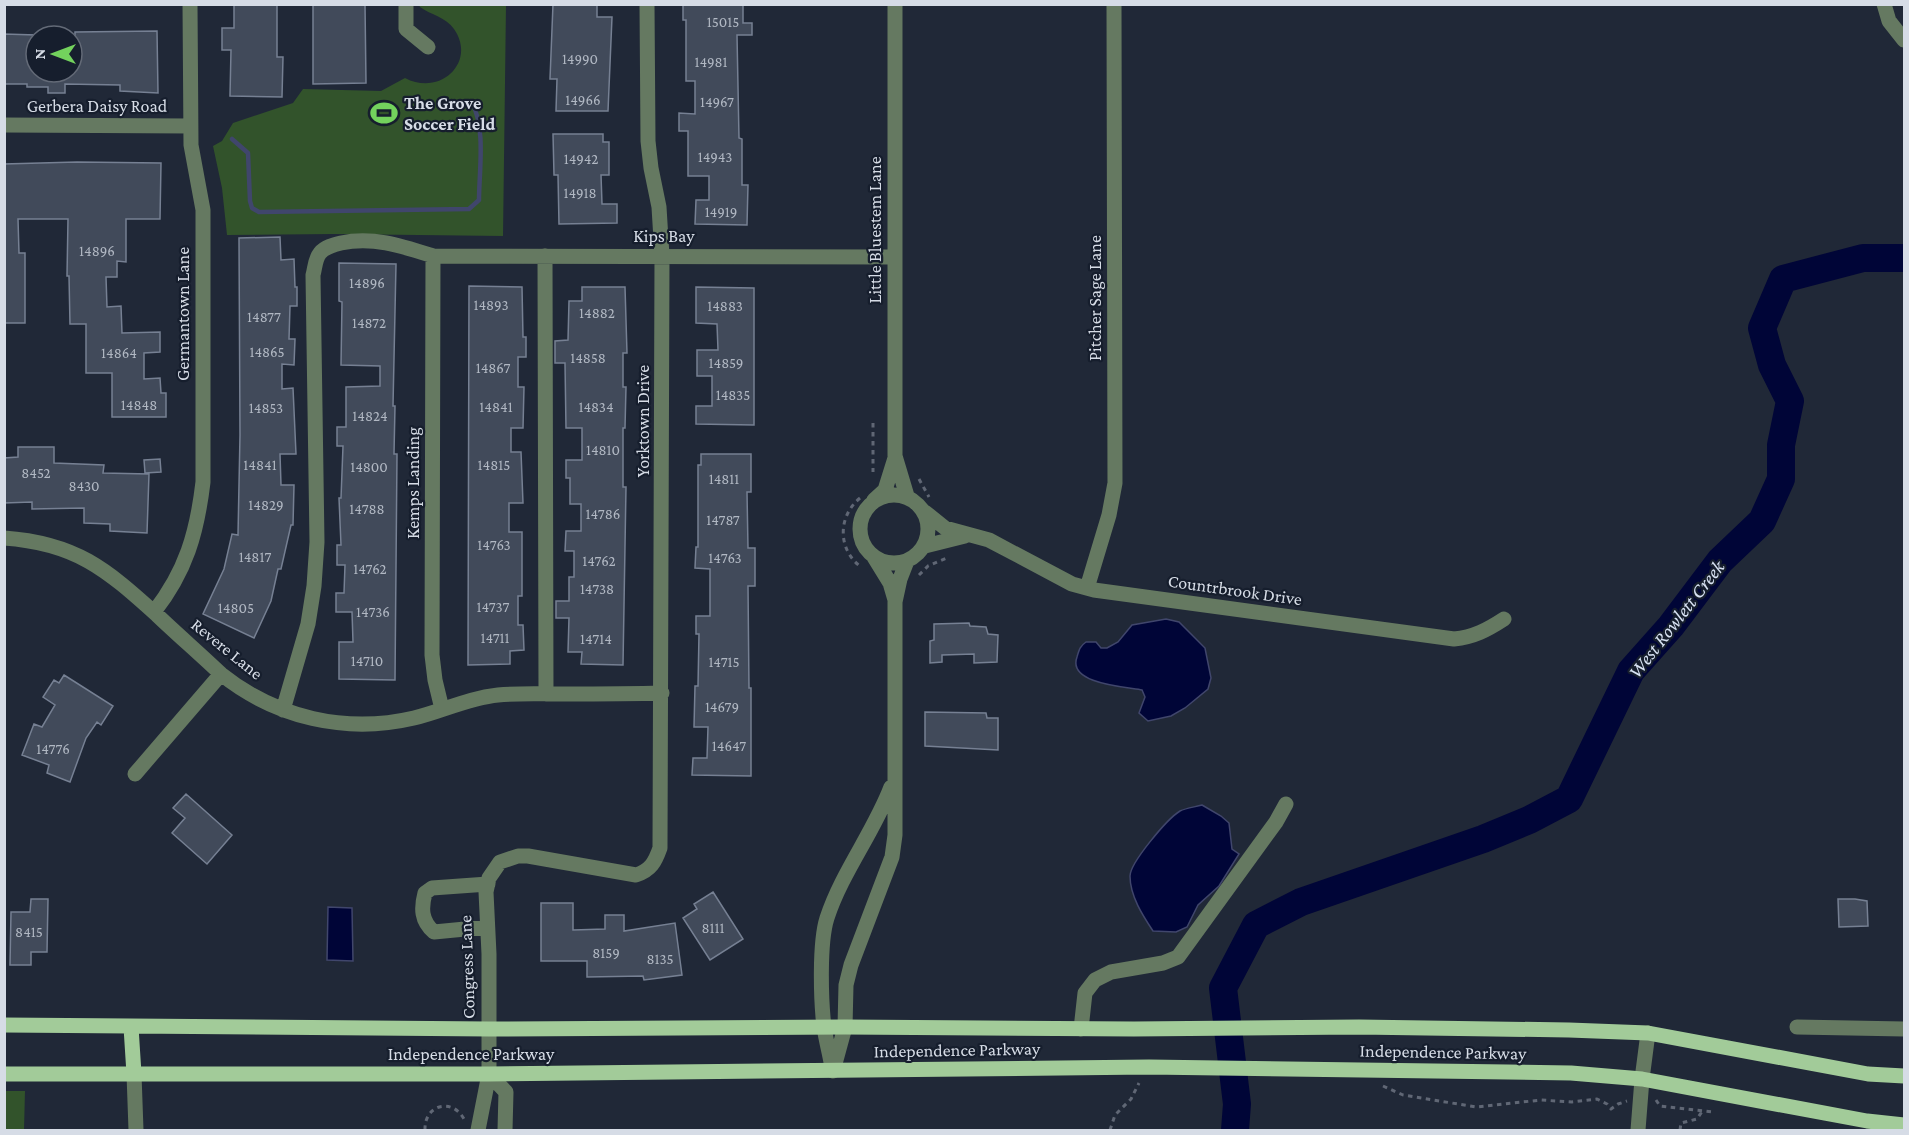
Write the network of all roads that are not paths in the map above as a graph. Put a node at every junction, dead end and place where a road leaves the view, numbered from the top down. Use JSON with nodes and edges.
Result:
{"nodes":[{"id":1,"x":190,"y":4,"type":"edge"},
{"id":2,"x":406,"y":4,"type":"edge"},
{"id":3,"x":647,"y":4,"type":"edge"},
{"id":4,"x":895,"y":4,"type":"edge"},
{"id":5,"x":1114,"y":4,"type":"edge"},
{"id":6,"x":1884,"y":4,"type":"edge"},
{"id":7,"x":1905,"y":39,"type":"edge"},
{"id":8,"x":428,"y":47,"type":"dead end"},
{"id":9,"x":4,"y":125,"type":"edge"},
{"id":10,"x":190,"y":126,"type":"junction"},
{"id":11,"x":433,"y":256,"type":"junction"},
{"id":12,"x":545,"y":256,"type":"junction"},
{"id":13,"x":662,"y":256,"type":"junction"},
{"id":14,"x":895,"y":257,"type":"junction"},
{"id":15,"x":895,"y":456,"type":"junction"},
{"id":16,"x":907,"y":496,"type":"junction"},
{"id":17,"x":874,"y":500,"type":"junction"},
{"id":18,"x":925,"y":512,"type":"junction"},
{"id":19,"x":968,"y":535,"type":"junction"},
{"id":20,"x":4,"y":538,"type":"edge"},
{"id":21,"x":925,"y":546,"type":"junction"},
{"id":22,"x":874,"y":557,"type":"junction"},
{"id":23,"x":907,"y":561,"type":"junction"},
{"id":24,"x":1087,"y":588,"type":"junction"},
{"id":25,"x":895,"y":602,"type":"junction"},
{"id":26,"x":154,"y":612,"type":"junction"},
{"id":27,"x":1504,"y":620,"type":"dead end"},
{"id":28,"x":221,"y":674,"type":"junction"},
{"id":29,"x":662,"y":693,"type":"junction"},
{"id":30,"x":546,"y":694,"type":"junction"},
{"id":31,"x":442,"y":709,"type":"junction"},
{"id":32,"x":283,"y":710,"type":"junction"},
{"id":33,"x":135,"y":774,"type":"dead end"},
{"id":34,"x":895,"y":777,"type":"junction"},
{"id":35,"x":1286,"y":804,"type":"dead end"},
{"id":36,"x":500,"y":862,"type":"joint"},
{"id":37,"x":488,"y":884,"type":"junction"},
{"id":38,"x":486,"y":927,"type":"junction"},
{"id":39,"x":4,"y":1026,"type":"edge"},
{"id":40,"x":130,"y":1027,"type":"junction"},
{"id":41,"x":824,"y":1027,"type":"junction"},
{"id":42,"x":845,"y":1027,"type":"junction"},
{"id":43,"x":1797,"y":1027,"type":"dead end"},
{"id":44,"x":489,"y":1029,"type":"junction"},
{"id":45,"x":1081,"y":1029,"type":"junction"},
{"id":46,"x":1905,"y":1029,"type":"edge"},
{"id":47,"x":1648,"y":1033,"type":"junction"},
{"id":48,"x":833,"y":1071,"type":"junction"},
{"id":49,"x":4,"y":1074,"type":"edge"},
{"id":50,"x":134,"y":1074,"type":"junction"},
{"id":51,"x":489,"y":1074,"type":"junction"},
{"id":52,"x":1905,"y":1076,"type":"edge"},
{"id":53,"x":1642,"y":1079,"type":"junction"},
{"id":54,"x":1905,"y":1125,"type":"edge"},
{"id":55,"x":472,"y":1128,"type":"edge"},
{"id":56,"x":136,"y":1131,"type":"edge"},
{"id":57,"x":505,"y":1131,"type":"edge"},
{"id":58,"x":1638,"y":1131,"type":"edge"}],
"edges":[{"from":1,"to":10,"type":"street","name":"Germantown Lane"},
{"from":2,"to":8,"type":"street"},
{"from":3,"to":13,"type":"street","name":"Yorktown Drive"},
{"from":4,"to":14,"type":"street","name":"Little Bluestem Lane"},
{"from":5,"to":24,"type":"street","name":"Pitcher Sage Lane"},
{"from":6,"to":7,"type":"street"},
{"from":9,"to":10,"type":"street","name":"Gerbera Daisy Road"},
{"from":10,"to":26,"type":"street","name":"Germantown Lane"},
{"from":11,"to":12,"type":"street","name":"Kips Bay"},
{"from":11,"to":31,"type":"street","name":"Kemps Landing"},
{"from":11,"to":32,"type":"street","name":"Kips Bay"},
{"from":12,"to":13,"type":"street","name":"Kips Bay"},
{"from":12,"to":30,"type":"street"},
{"from":13,"to":14,"type":"street","name":"Kips Bay"},
{"from":13,"to":29,"type":"street","name":"Yorktown Drive"},
{"from":14,"to":15,"type":"street","name":"Little Bluestem Lane"},
{"from":15,"to":16,"type":"street","name":"Little Bluestem Lane"},
{"from":15,"to":17,"type":"street","name":"Little Bluestem Lane"},
{"from":16,"to":17,"type":"street"},
{"from":16,"to":18,"type":"street"},
{"from":17,"to":22,"type":"street"},
{"from":18,"to":19,"type":"street","name":"Countrbrook Drive"},
{"from":18,"to":21,"type":"street"},
{"from":19,"to":21,"type":"street"},
{"from":19,"to":24,"type":"street","name":"Countrbrook Drive"},
{"from":20,"to":26,"type":"street","name":"Revere Lane"},
{"from":21,"to":23,"type":"street"},
{"from":22,"to":23,"type":"street"},
{"from":22,"to":25,"type":"street"},
{"from":23,"to":25,"type":"street"},
{"from":24,"to":27,"type":"street","name":"Countrbrook Drive"},
{"from":25,"to":34,"type":"street"},
{"from":26,"to":28,"type":"street","name":"Revere Lane"},
{"from":28,"to":32,"type":"street","name":"Revere Lane"},
{"from":28,"to":33,"type":"street"},
{"from":29,"to":30,"type":"street","name":"Revere Lane"},
{"from":29,"to":36,"type":"street","name":"Yorktown Drive"},
{"from":30,"to":31,"type":"street","name":"Revere Lane"},
{"from":31,"to":32,"type":"street","name":"Revere Lane"},
{"from":34,"to":41,"type":"street"},
{"from":34,"to":42,"type":"street"},
{"from":35,"to":45,"type":"street"},
{"from":36,"to":37,"type":"street","name":"Congress Lane"},
{"from":37,"to":38,"type":"street","name":"Congress Lane"},
{"from":37,"to":38,"type":"street"},
{"from":38,"to":44,"type":"street","name":"Congress Lane"},
{"from":39,"to":40,"type":"main road","name":"Independence Parkway"},
{"from":40,"to":44,"type":"main road","name":"Independence Parkway"},
{"from":40,"to":50,"type":"main road"},
{"from":41,"to":42,"type":"main road","name":"Independence Parkway"},
{"from":41,"to":44,"type":"main road","name":"Independence Parkway"},
{"from":41,"to":48,"type":"street"},
{"from":42,"to":45,"type":"main road","name":"Independence Parkway"},
{"from":42,"to":48,"type":"street"},
{"from":43,"to":46,"type":"street"},
{"from":44,"to":51,"type":"street","name":"Congress Lane"},
{"from":45,"to":47,"type":"main road","name":"Independence Parkway"},
{"from":47,"to":52,"type":"main road","name":"Independence Parkway"},
{"from":47,"to":53,"type":"street"},
{"from":48,"to":51,"type":"main road","name":"Independence Parkway"},
{"from":48,"to":53,"type":"main road","name":"Independence Parkway"},
{"from":49,"to":50,"type":"main road","name":"Independence Parkway"},
{"from":50,"to":51,"type":"main road","name":"Independence Parkway"},
{"from":50,"to":56,"type":"street"},
{"from":51,"to":55,"type":"street","name":"Congress Lane"},
{"from":51,"to":57,"type":"street"},
{"from":53,"to":54,"type":"main road","name":"Independence Parkway"},
{"from":53,"to":58,"type":"street"}]}
